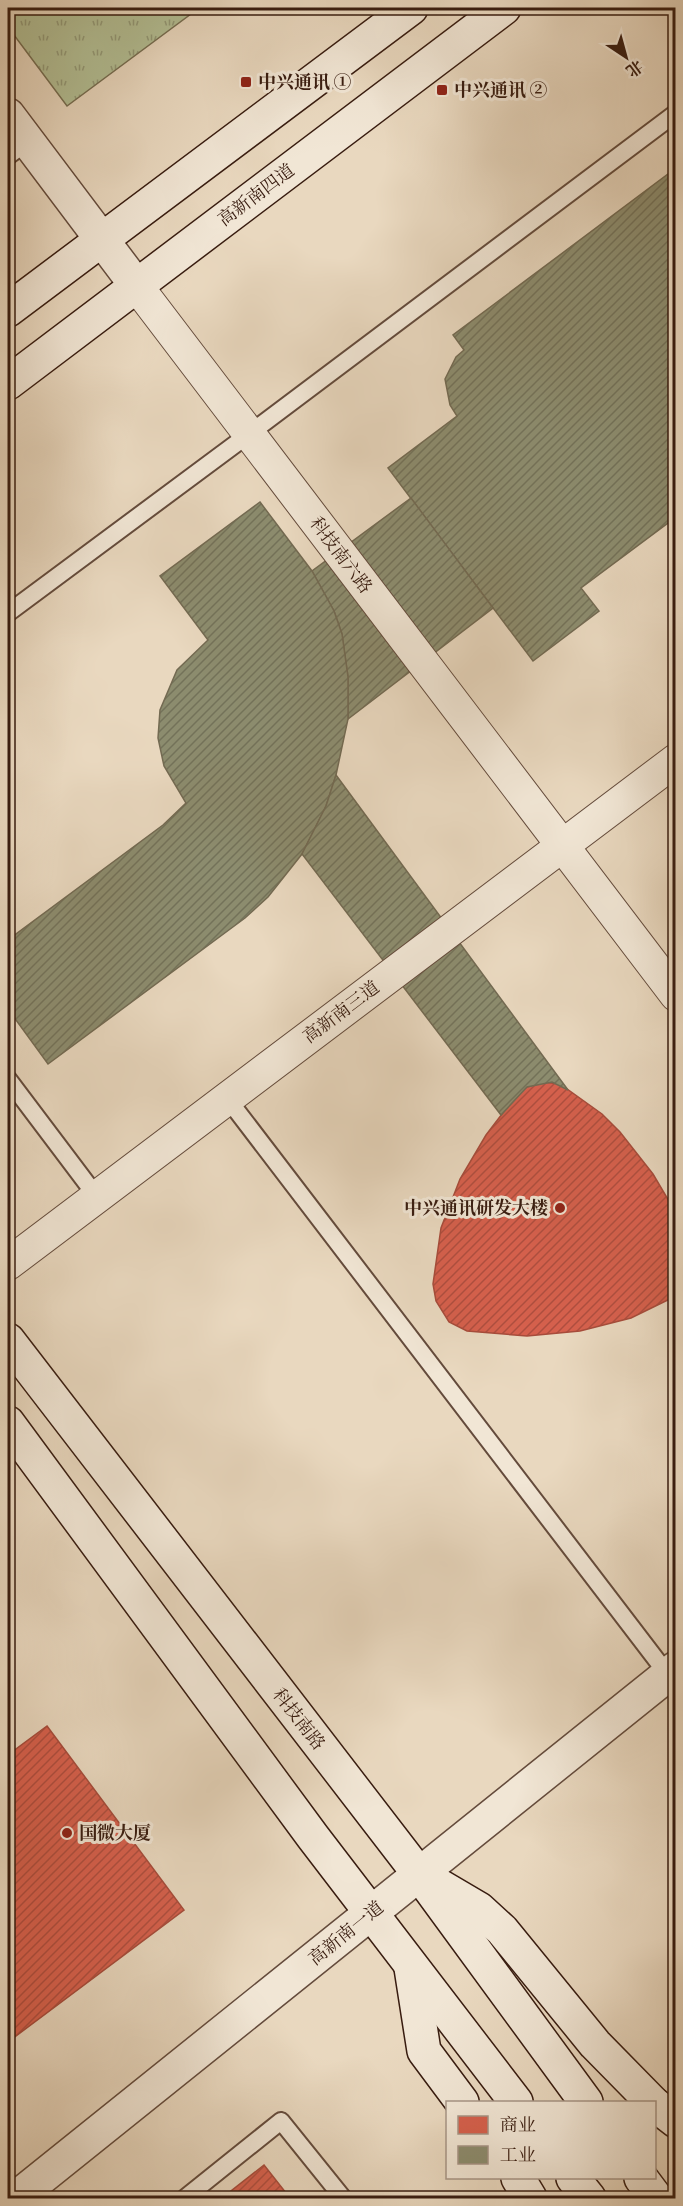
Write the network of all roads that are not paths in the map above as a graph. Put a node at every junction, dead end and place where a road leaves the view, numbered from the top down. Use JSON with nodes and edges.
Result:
{"nodes":[{"id":1,"x":411,"y":8,"type":"edge"},
{"id":2,"x":504,"y":8,"type":"edge"},
{"id":3,"x":675,"y":113,"type":"edge"},
{"id":4,"x":8,"y":115,"type":"edge"},
{"id":5,"x":17,"y":149,"type":"edge"},
{"id":6,"x":101,"y":240,"type":"junction"},
{"id":7,"x":136,"y":285,"type":"junction"},
{"id":8,"x":8,"y":310,"type":"edge"},
{"id":9,"x":8,"y":383,"type":"edge"},
{"id":10,"x":249,"y":434,"type":"junction"},
{"id":11,"x":8,"y":613,"type":"edge"},
{"id":12,"x":675,"y":760,"type":"edge"},
{"id":13,"x":562,"y":846,"type":"junction"},
{"id":14,"x":675,"y":995,"type":"edge"},
{"id":15,"x":8,"y":1079,"type":"edge"},
{"id":16,"x":227,"y":1098,"type":"junction"},
{"id":17,"x":97,"y":1197,"type":"junction"},
{"id":18,"x":8,"y":1264,"type":"edge"},
{"id":19,"x":8,"y":1340,"type":"edge"},
{"id":20,"x":8,"y":1423,"type":"edge"},
{"id":21,"x":672,"y":1672,"type":"edge"},
{"id":22,"x":419,"y":1874,"type":"junction"},
{"id":23,"x":371,"y":1913,"type":"junction"},
{"id":24,"x":410,"y":1963,"type":"junction"},
{"id":25,"x":461,"y":2101,"type":"edge"},
{"id":26,"x":514,"y":2101,"type":"edge"},
{"id":27,"x":585,"y":2101,"type":"edge"},
{"id":28,"x":650,"y":2101,"type":"edge"},
{"id":29,"x":656,"y":2106,"type":"edge"},
{"id":30,"x":675,"y":2121,"type":"edge"},
{"id":31,"x":519,"y":2179,"type":"edge"},
{"id":32,"x":574,"y":2179,"type":"edge"},
{"id":33,"x":642,"y":2179,"type":"edge"},
{"id":34,"x":16,"y":2199,"type":"edge"},
{"id":35,"x":185,"y":2199,"type":"edge"},
{"id":36,"x":343,"y":2199,"type":"edge"},
{"id":37,"x":530,"y":2199,"type":"edge"},
{"id":38,"x":589,"y":2199,"type":"edge"},
{"id":39,"x":656,"y":2199,"type":"edge"}],
"edges":[{"from":1,"to":6,"type":"main road"},
{"from":2,"to":7,"type":"main road","name":"高新南四道"},
{"from":3,"to":10,"type":"lane"},
{"from":4,"to":5,"type":"main road","name":"科技南六路"},
{"from":5,"to":6,"type":"main road","name":"科技南六路"},
{"from":6,"to":7,"type":"main road","name":"科技南六路"},
{"from":6,"to":8,"type":"main road"},
{"from":7,"to":9,"type":"main road","name":"高新南四道"},
{"from":7,"to":10,"type":"street","name":"科技南六路"},
{"from":10,"to":11,"type":"lane"},
{"from":10,"to":13,"type":"street","name":"科技南六路"},
{"from":12,"to":13,"type":"street","name":"高新南三道"},
{"from":13,"to":14,"type":"street","name":"科技南六路"},
{"from":13,"to":16,"type":"street","name":"高新南三道"},
{"from":15,"to":17,"type":"lane"},
{"from":16,"to":17,"type":"street","name":"高新南三道"},
{"from":16,"to":21,"type":"lane"},
{"from":17,"to":18,"type":"street","name":"高新南三道"},
{"from":19,"to":22,"type":"main road","name":"科技南路"},
{"from":20,"to":23,"type":"main road"},
{"from":21,"to":22,"type":"main road","name":"高新南一道"},
{"from":22,"to":23,"type":"main road","name":"高新南一道"},
{"from":22,"to":27,"type":"main road","name":"科技南路"},
{"from":22,"to":28,"type":"main road"},
{"from":23,"to":24,"type":"main road"},
{"from":23,"to":34,"type":"main road","name":"高新南一道"},
{"from":24,"to":25,"type":"main road"},
{"from":24,"to":26,"type":"main road"},
{"from":29,"to":30,"type":"main road"},
{"from":31,"to":37,"type":"main road"},
{"from":32,"to":38,"type":"main road"},
{"from":33,"to":39,"type":"main road"},
{"from":35,"to":36,"type":"lane"}]}
